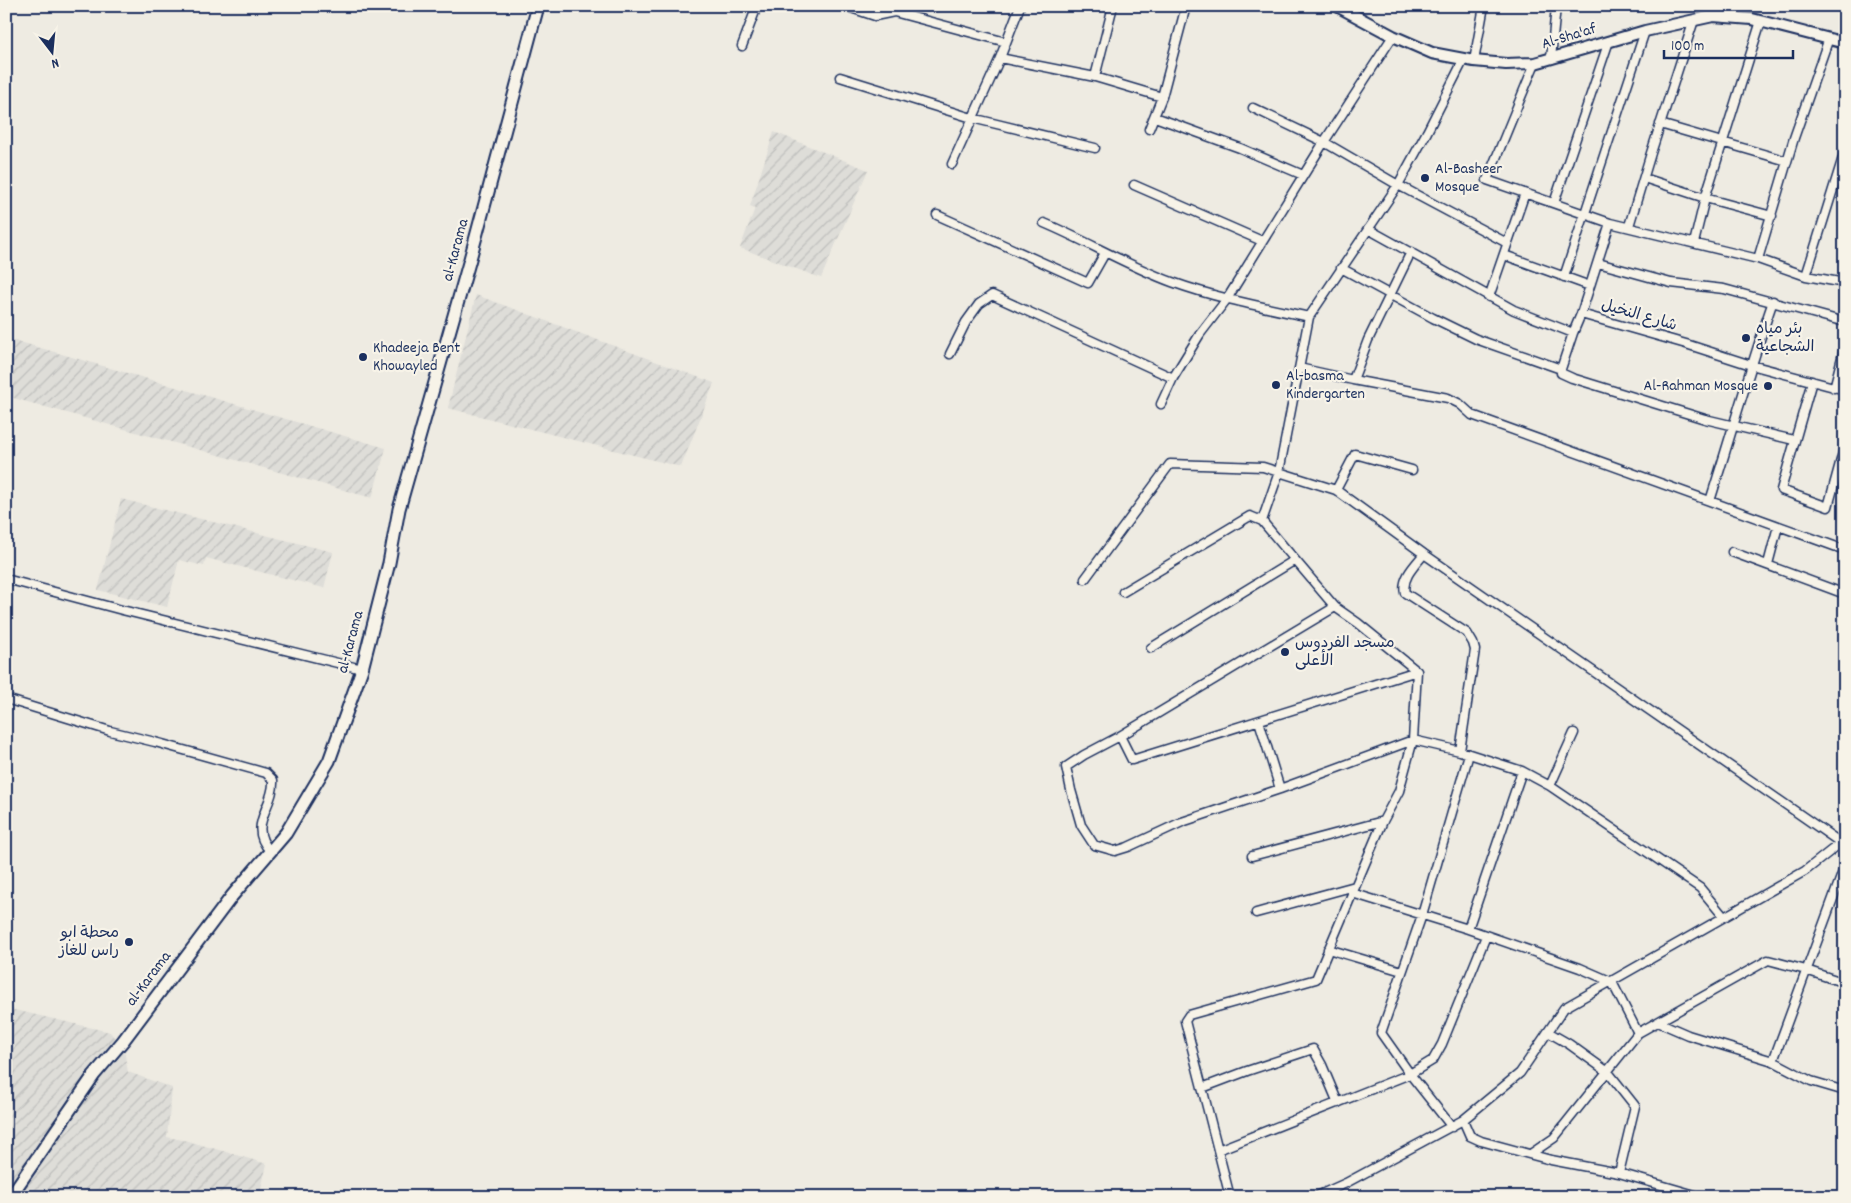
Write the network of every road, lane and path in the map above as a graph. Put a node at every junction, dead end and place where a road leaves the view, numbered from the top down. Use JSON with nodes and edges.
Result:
{"nodes":[{"id":1,"x":538,"y":6,"type":"edge"},
{"id":2,"x":757,"y":6,"type":"edge"},
{"id":3,"x":845,"y":6,"type":"edge"},
{"id":4,"x":1020,"y":6,"type":"edge"},
{"id":5,"x":1113,"y":6,"type":"edge"},
{"id":6,"x":1186,"y":6,"type":"edge"},
{"id":7,"x":1337,"y":6,"type":"edge"},
{"id":8,"x":1484,"y":6,"type":"edge"},
{"id":9,"x":1556,"y":6,"type":"edge"},
{"id":10,"x":894,"y":9,"type":"edge"},
{"id":11,"x":1694,"y":20,"type":"junction"},
{"id":12,"x":1762,"y":21,"type":"junction"},
{"id":13,"x":1645,"y":31,"type":"junction"},
{"id":14,"x":1393,"y":36,"type":"junction"},
{"id":15,"x":1829,"y":38,"type":"junction"},
{"id":16,"x":1608,"y":41,"type":"junction"},
{"id":17,"x":1006,"y":42,"type":"junction"},
{"id":18,"x":1845,"y":43,"type":"edge"},
{"id":19,"x":742,"y":46,"type":"dead end"},
{"id":20,"x":1000,"y":58,"type":"junction"},
{"id":21,"x":1551,"y":59,"type":"junction"},
{"id":22,"x":1469,"y":60,"type":"junction"},
{"id":23,"x":1535,"y":63,"type":"junction"},
{"id":24,"x":840,"y":77,"type":"dead end"},
{"id":25,"x":1095,"y":77,"type":"junction"},
{"id":26,"x":1162,"y":97,"type":"junction"},
{"id":27,"x":1253,"y":108,"type":"dead end"},
{"id":28,"x":1156,"y":117,"type":"junction"},
{"id":29,"x":972,"y":118,"type":"junction"},
{"id":30,"x":1660,"y":124,"type":"junction"},
{"id":31,"x":1149,"y":130,"type":"dead end"},
{"id":32,"x":1722,"y":141,"type":"junction"},
{"id":33,"x":1324,"y":142,"type":"junction"},
{"id":34,"x":1094,"y":148,"type":"dead end"},
{"id":35,"x":1845,"y":151,"type":"edge"},
{"id":36,"x":1787,"y":161,"type":"junction"},
{"id":37,"x":952,"y":164,"type":"dead end"},
{"id":38,"x":1303,"y":175,"type":"junction"},
{"id":39,"x":1644,"y":178,"type":"junction"},
{"id":40,"x":1398,"y":184,"type":"junction"},
{"id":41,"x":1134,"y":186,"type":"dead end"},
{"id":42,"x":1525,"y":193,"type":"junction"},
{"id":43,"x":1704,"y":198,"type":"junction"},
{"id":44,"x":1554,"y":203,"type":"junction"},
{"id":45,"x":1584,"y":214,"type":"junction"},
{"id":46,"x":937,"y":216,"type":"dead end"},
{"id":47,"x":1772,"y":216,"type":"junction"},
{"id":48,"x":1044,"y":223,"type":"dead end"},
{"id":49,"x":1610,"y":223,"type":"junction"},
{"id":50,"x":1629,"y":226,"type":"junction"},
{"id":51,"x":1368,"y":229,"type":"junction"},
{"id":52,"x":1262,"y":241,"type":"junction"},
{"id":53,"x":1507,"y":243,"type":"junction"},
{"id":54,"x":1694,"y":243,"type":"junction"},
{"id":55,"x":1411,"y":252,"type":"junction"},
{"id":56,"x":1105,"y":253,"type":"junction"},
{"id":57,"x":1504,"y":255,"type":"junction"},
{"id":58,"x":1758,"y":259,"type":"junction"},
{"id":59,"x":1598,"y":263,"type":"junction"},
{"id":60,"x":1342,"y":268,"type":"junction"},
{"id":61,"x":1564,"y":276,"type":"junction"},
{"id":62,"x":1806,"y":276,"type":"junction"},
{"id":63,"x":1845,"y":283,"type":"edge"},
{"id":64,"x":1590,"y":286,"type":"junction"},
{"id":65,"x":1390,"y":294,"type":"junction"},
{"id":66,"x":1489,"y":297,"type":"junction"},
{"id":67,"x":1227,"y":299,"type":"junction"},
{"id":68,"x":1773,"y":301,"type":"junction"},
{"id":69,"x":1581,"y":314,"type":"junction"},
{"id":70,"x":1309,"y":317,"type":"junction"},
{"id":71,"x":1845,"y":322,"type":"edge"},
{"id":72,"x":1573,"y":333,"type":"junction"},
{"id":73,"x":1845,"y":346,"type":"edge"},
{"id":74,"x":950,"y":354,"type":"dead end"},
{"id":75,"x":1751,"y":364,"type":"junction"},
{"id":76,"x":1299,"y":368,"type":"junction"},
{"id":77,"x":1561,"y":369,"type":"junction"},
{"id":78,"x":1173,"y":378,"type":"junction"},
{"id":79,"x":1353,"y":380,"type":"junction"},
{"id":80,"x":1812,"y":381,"type":"junction"},
{"id":81,"x":1834,"y":388,"type":"junction"},
{"id":82,"x":1845,"y":390,"type":"edge"},
{"id":83,"x":1161,"y":404,"type":"dead end"},
{"id":84,"x":1734,"y":427,"type":"junction"},
{"id":85,"x":1794,"y":440,"type":"junction"},
{"id":86,"x":1845,"y":445,"type":"edge"},
{"id":87,"x":1412,"y":470,"type":"dead end"},
{"id":88,"x":1279,"y":472,"type":"junction"},
{"id":89,"x":1336,"y":490,"type":"junction"},
{"id":90,"x":1710,"y":501,"type":"junction"},
{"id":91,"x":1262,"y":521,"type":"junction"},
{"id":92,"x":1778,"y":526,"type":"junction"},
{"id":93,"x":1845,"y":550,"type":"edge"},
{"id":94,"x":1732,"y":552,"type":"dead end"},
{"id":95,"x":1424,"y":554,"type":"junction"},
{"id":96,"x":1295,"y":560,"type":"junction"},
{"id":97,"x":1768,"y":564,"type":"junction"},
{"id":98,"x":6,"y":579,"type":"edge"},
{"id":99,"x":1085,"y":579,"type":"dead end"},
{"id":100,"x":1123,"y":592,"type":"dead end"},
{"id":101,"x":1845,"y":594,"type":"edge"},
{"id":102,"x":1335,"y":607,"type":"junction"},
{"id":103,"x":1151,"y":648,"type":"dead end"},
{"id":104,"x":362,"y":669,"type":"junction"},
{"id":105,"x":1417,"y":671,"type":"junction"},
{"id":106,"x":6,"y":699,"type":"edge"},
{"id":107,"x":1259,"y":721,"type":"junction"},
{"id":108,"x":1574,"y":733,"type":"dead end"},
{"id":109,"x":1120,"y":736,"type":"junction"},
{"id":110,"x":1413,"y":740,"type":"junction"},
{"id":111,"x":1460,"y":751,"type":"junction"},
{"id":112,"x":1470,"y":754,"type":"junction"},
{"id":113,"x":1522,"y":771,"type":"junction"},
{"id":114,"x":1550,"y":786,"type":"junction"},
{"id":115,"x":1280,"y":789,"type":"junction"},
{"id":116,"x":1383,"y":821,"type":"junction"},
{"id":117,"x":1843,"y":842,"type":"edge"},
{"id":118,"x":270,"y":852,"type":"junction"},
{"id":119,"x":1252,"y":856,"type":"dead end"},
{"id":120,"x":1845,"y":866,"type":"edge"},
{"id":121,"x":1353,"y":890,"type":"junction"},
{"id":122,"x":1256,"y":913,"type":"dead end"},
{"id":123,"x":1422,"y":914,"type":"junction"},
{"id":124,"x":1724,"y":917,"type":"junction"},
{"id":125,"x":1468,"y":929,"type":"junction"},
{"id":126,"x":1486,"y":936,"type":"junction"},
{"id":127,"x":1328,"y":949,"type":"junction"},
{"id":128,"x":1806,"y":970,"type":"junction"},
{"id":129,"x":1402,"y":971,"type":"junction"},
{"id":130,"x":1612,"y":982,"type":"junction"},
{"id":131,"x":1845,"y":983,"type":"edge"},
{"id":132,"x":1658,"y":1022,"type":"junction"},
{"id":133,"x":1548,"y":1032,"type":"junction"},
{"id":134,"x":1638,"y":1033,"type":"junction"},
{"id":135,"x":1773,"y":1061,"type":"junction"},
{"id":136,"x":1608,"y":1072,"type":"junction"},
{"id":137,"x":1410,"y":1074,"type":"junction"},
{"id":138,"x":1202,"y":1088,"type":"junction"},
{"id":139,"x":1845,"y":1090,"type":"edge"},
{"id":140,"x":1338,"y":1103,"type":"junction"},
{"id":141,"x":1464,"y":1120,"type":"junction"},
{"id":142,"x":1452,"y":1127,"type":"junction"},
{"id":143,"x":1218,"y":1150,"type":"junction"},
{"id":144,"x":1532,"y":1153,"type":"junction"},
{"id":145,"x":1620,"y":1173,"type":"junction"},
{"id":146,"x":10,"y":1197,"type":"edge"},
{"id":147,"x":1230,"y":1197,"type":"edge"},
{"id":148,"x":1315,"y":1197,"type":"edge"},
{"id":149,"x":1702,"y":1197,"type":"edge"}],
"edges":[{"from":1,"to":104,"type":"main road","name":"al-Karama"},
{"from":2,"to":19,"type":"street"},
{"from":3,"to":10,"type":"street"},
{"from":4,"to":17,"type":"street"},
{"from":5,"to":25,"type":"street"},
{"from":6,"to":26,"type":"street"},
{"from":7,"to":14,"type":"street","name":"Al-Sha'af"},
{"from":8,"to":22,"type":"street"},
{"from":9,"to":21,"type":"street"},
{"from":10,"to":17,"type":"street"},
{"from":11,"to":12,"type":"street","name":"Al-Sha'af"},
{"from":11,"to":13,"type":"street","name":"Al-Sha'af"},
{"from":11,"to":30,"type":"street"},
{"from":12,"to":15,"type":"street","name":"Al-Sha'af"},
{"from":12,"to":32,"type":"street"},
{"from":13,"to":16,"type":"street","name":"Al-Sha'af"},
{"from":13,"to":45,"type":"street"},
{"from":14,"to":22,"type":"street","name":"Al-Sha'af"},
{"from":14,"to":33,"type":"street"},
{"from":15,"to":18,"type":"street","name":"Al-Sha'af"},
{"from":15,"to":36,"type":"street"},
{"from":16,"to":21,"type":"street","name":"Al-Sha'af"},
{"from":16,"to":44,"type":"street"},
{"from":17,"to":20,"type":"street"},
{"from":20,"to":25,"type":"street"},
{"from":20,"to":29,"type":"street"},
{"from":21,"to":23,"type":"street","name":"Al-Sha'af"},
{"from":22,"to":23,"type":"street","name":"Al-Sha'af"},
{"from":22,"to":40,"type":"street"},
{"from":23,"to":42,"type":"street"},
{"from":24,"to":29,"type":"street"},
{"from":25,"to":26,"type":"street"},
{"from":26,"to":28,"type":"street"},
{"from":27,"to":33,"type":"street"},
{"from":28,"to":31,"type":"street"},
{"from":28,"to":38,"type":"street"},
{"from":29,"to":34,"type":"street"},
{"from":29,"to":37,"type":"street"},
{"from":30,"to":32,"type":"street"},
{"from":30,"to":39,"type":"street"},
{"from":32,"to":36,"type":"street"},
{"from":32,"to":43,"type":"street"},
{"from":33,"to":38,"type":"street"},
{"from":33,"to":40,"type":"street"},
{"from":35,"to":62,"type":"street"},
{"from":36,"to":47,"type":"street"},
{"from":38,"to":52,"type":"street"},
{"from":39,"to":43,"type":"street"},
{"from":39,"to":50,"type":"street"},
{"from":40,"to":51,"type":"street"},
{"from":40,"to":53,"type":"street"},
{"from":41,"to":52,"type":"street"},
{"from":42,"to":44,"type":"street"},
{"from":42,"to":53,"type":"street"},
{"from":43,"to":47,"type":"street"},
{"from":43,"to":54,"type":"street"},
{"from":44,"to":45,"type":"street"},
{"from":45,"to":49,"type":"street"},
{"from":45,"to":61,"type":"street"},
{"from":46,"to":56,"type":"street"},
{"from":47,"to":58,"type":"street"},
{"from":48,"to":56,"type":"street"},
{"from":49,"to":50,"type":"street"},
{"from":49,"to":59,"type":"street"},
{"from":50,"to":54,"type":"street"},
{"from":51,"to":55,"type":"street"},
{"from":51,"to":60,"type":"street"},
{"from":52,"to":67,"type":"street"},
{"from":53,"to":57,"type":"street"},
{"from":54,"to":58,"type":"street"},
{"from":55,"to":65,"type":"street"},
{"from":55,"to":66,"type":"street"},
{"from":56,"to":67,"type":"street"},
{"from":57,"to":61,"type":"street"},
{"from":57,"to":66,"type":"street"},
{"from":58,"to":62,"type":"street"},
{"from":59,"to":64,"type":"street"},
{"from":59,"to":68,"type":"street"},
{"from":60,"to":65,"type":"street"},
{"from":60,"to":70,"type":"street"},
{"from":61,"to":64,"type":"street"},
{"from":62,"to":63,"type":"street"},
{"from":64,"to":69,"type":"street"},
{"from":65,"to":77,"type":"street"},
{"from":65,"to":79,"type":"street"},
{"from":66,"to":72,"type":"street"},
{"from":67,"to":70,"type":"street"},
{"from":67,"to":78,"type":"street"},
{"from":68,"to":71,"type":"street"},
{"from":68,"to":75,"type":"street"},
{"from":69,"to":72,"type":"street","name":"شارع النخيل"},
{"from":69,"to":75,"type":"street","name":"شارع النخيل"},
{"from":70,"to":76,"type":"street"},
{"from":72,"to":77,"type":"street","name":"شارع النخيل"},
{"from":73,"to":81,"type":"street"},
{"from":74,"to":78,"type":"street"},
{"from":75,"to":80,"type":"street","name":"شارع النخيل"},
{"from":75,"to":84,"type":"street"},
{"from":76,"to":79,"type":"street"},
{"from":76,"to":88,"type":"street"},
{"from":77,"to":84,"type":"street"},
{"from":78,"to":83,"type":"street"},
{"from":79,"to":90,"type":"street"},
{"from":80,"to":81,"type":"street","name":"شارع النخيل"},
{"from":80,"to":85,"type":"street"},
{"from":81,"to":82,"type":"street","name":"شارع النخيل"},
{"from":84,"to":85,"type":"street"},
{"from":84,"to":90,"type":"street"},
{"from":85,"to":86,"type":"street"},
{"from":87,"to":89,"type":"street"},
{"from":88,"to":89,"type":"street"},
{"from":88,"to":91,"type":"street"},
{"from":88,"to":99,"type":"street"},
{"from":89,"to":95,"type":"street"},
{"from":90,"to":92,"type":"street"},
{"from":91,"to":96,"type":"street"},
{"from":91,"to":100,"type":"street"},
{"from":92,"to":93,"type":"street"},
{"from":92,"to":97,"type":"street"},
{"from":94,"to":97,"type":"street"},
{"from":95,"to":111,"type":"street"},
{"from":95,"to":117,"type":"street"},
{"from":96,"to":102,"type":"street"},
{"from":96,"to":103,"type":"street"},
{"from":97,"to":101,"type":"street"},
{"from":98,"to":104,"type":"street"},
{"from":102,"to":105,"type":"street"},
{"from":102,"to":109,"type":"street"},
{"from":104,"to":118,"type":"main road","name":"al-Karama"},
{"from":105,"to":107,"type":"street"},
{"from":105,"to":110,"type":"street"},
{"from":106,"to":118,"type":"street"},
{"from":107,"to":109,"type":"street"},
{"from":107,"to":115,"type":"street"},
{"from":108,"to":114,"type":"street"},
{"from":109,"to":115,"type":"street"},
{"from":110,"to":111,"type":"street"},
{"from":110,"to":115,"type":"street"},
{"from":110,"to":116,"type":"street"},
{"from":111,"to":112,"type":"street"},
{"from":112,"to":113,"type":"street"},
{"from":112,"to":123,"type":"street"},
{"from":113,"to":114,"type":"street"},
{"from":113,"to":125,"type":"street"},
{"from":114,"to":124,"type":"street"},
{"from":116,"to":119,"type":"street"},
{"from":116,"to":121,"type":"street"},
{"from":117,"to":124,"type":"street"},
{"from":118,"to":146,"type":"main road","name":"al-Karama"},
{"from":120,"to":128,"type":"street"},
{"from":121,"to":122,"type":"street"},
{"from":121,"to":123,"type":"street"},
{"from":121,"to":127,"type":"street"},
{"from":123,"to":125,"type":"street"},
{"from":123,"to":129,"type":"street"},
{"from":124,"to":130,"type":"street"},
{"from":125,"to":126,"type":"street"},
{"from":126,"to":130,"type":"street"},
{"from":126,"to":137,"type":"street"},
{"from":127,"to":129,"type":"street"},
{"from":127,"to":138,"type":"street"},
{"from":128,"to":131,"type":"street"},
{"from":128,"to":132,"type":"street"},
{"from":128,"to":135,"type":"street"},
{"from":129,"to":137,"type":"street"},
{"from":130,"to":133,"type":"street"},
{"from":130,"to":134,"type":"street"},
{"from":132,"to":134,"type":"street"},
{"from":132,"to":135,"type":"street"},
{"from":133,"to":136,"type":"street"},
{"from":133,"to":141,"type":"street"},
{"from":134,"to":136,"type":"street"},
{"from":135,"to":139,"type":"street"},
{"from":136,"to":144,"type":"street"},
{"from":136,"to":145,"type":"street"},
{"from":137,"to":140,"type":"street"},
{"from":137,"to":142,"type":"street"},
{"from":138,"to":140,"type":"street"},
{"from":138,"to":143,"type":"street"},
{"from":140,"to":143,"type":"street"},
{"from":141,"to":142,"type":"street"},
{"from":141,"to":144,"type":"street"},
{"from":142,"to":148,"type":"street"},
{"from":143,"to":147,"type":"street"},
{"from":144,"to":145,"type":"street"},
{"from":145,"to":149,"type":"street"}]}
